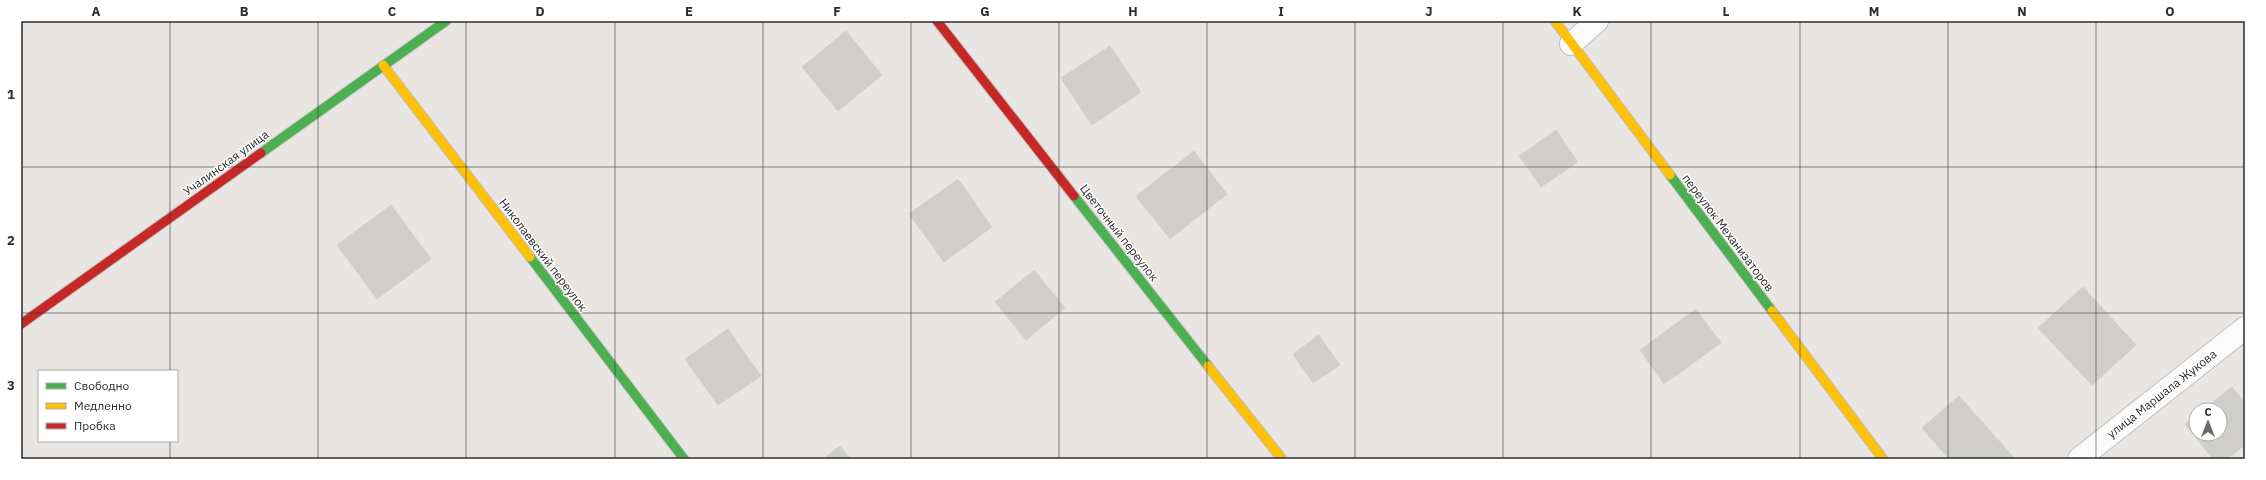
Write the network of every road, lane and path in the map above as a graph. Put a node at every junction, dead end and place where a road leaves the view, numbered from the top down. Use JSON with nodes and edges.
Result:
{"nodes":[{"id":1,"x":446,"y":21,"type":"edge"},
{"id":2,"x":937,"y":21,"type":"edge"},
{"id":3,"x":1555,"y":21,"type":"edge"},
{"id":4,"x":1597,"y":21,"type":"edge"},
{"id":5,"x":1571,"y":44,"type":"junction"},
{"id":6,"x":383,"y":65,"type":"junction"},
{"id":7,"x":21,"y":324,"type":"edge"},
{"id":8,"x":2245,"y":328,"type":"edge"},
{"id":9,"x":684,"y":459,"type":"edge"},
{"id":10,"x":1282,"y":459,"type":"edge"},
{"id":11,"x":1883,"y":459,"type":"edge"},
{"id":12,"x":2079,"y":459,"type":"edge"}],
"edges":[{"from":1,"to":6,"type":"street","name":"Учалинская улица"},
{"from":2,"to":10,"type":"street","name":"Цветочный переулок"},
{"from":3,"to":5,"type":"street","name":"переулок Механизаторов"},
{"from":4,"to":5,"type":"street"},
{"from":5,"to":11,"type":"street","name":"переулок Механизаторов"},
{"from":6,"to":7,"type":"street","name":"Учалинская улица"},
{"from":6,"to":9,"type":"street","name":"Николаевский переулок"},
{"from":8,"to":12,"type":"street","name":"улица Маршала Жукова"}]}
